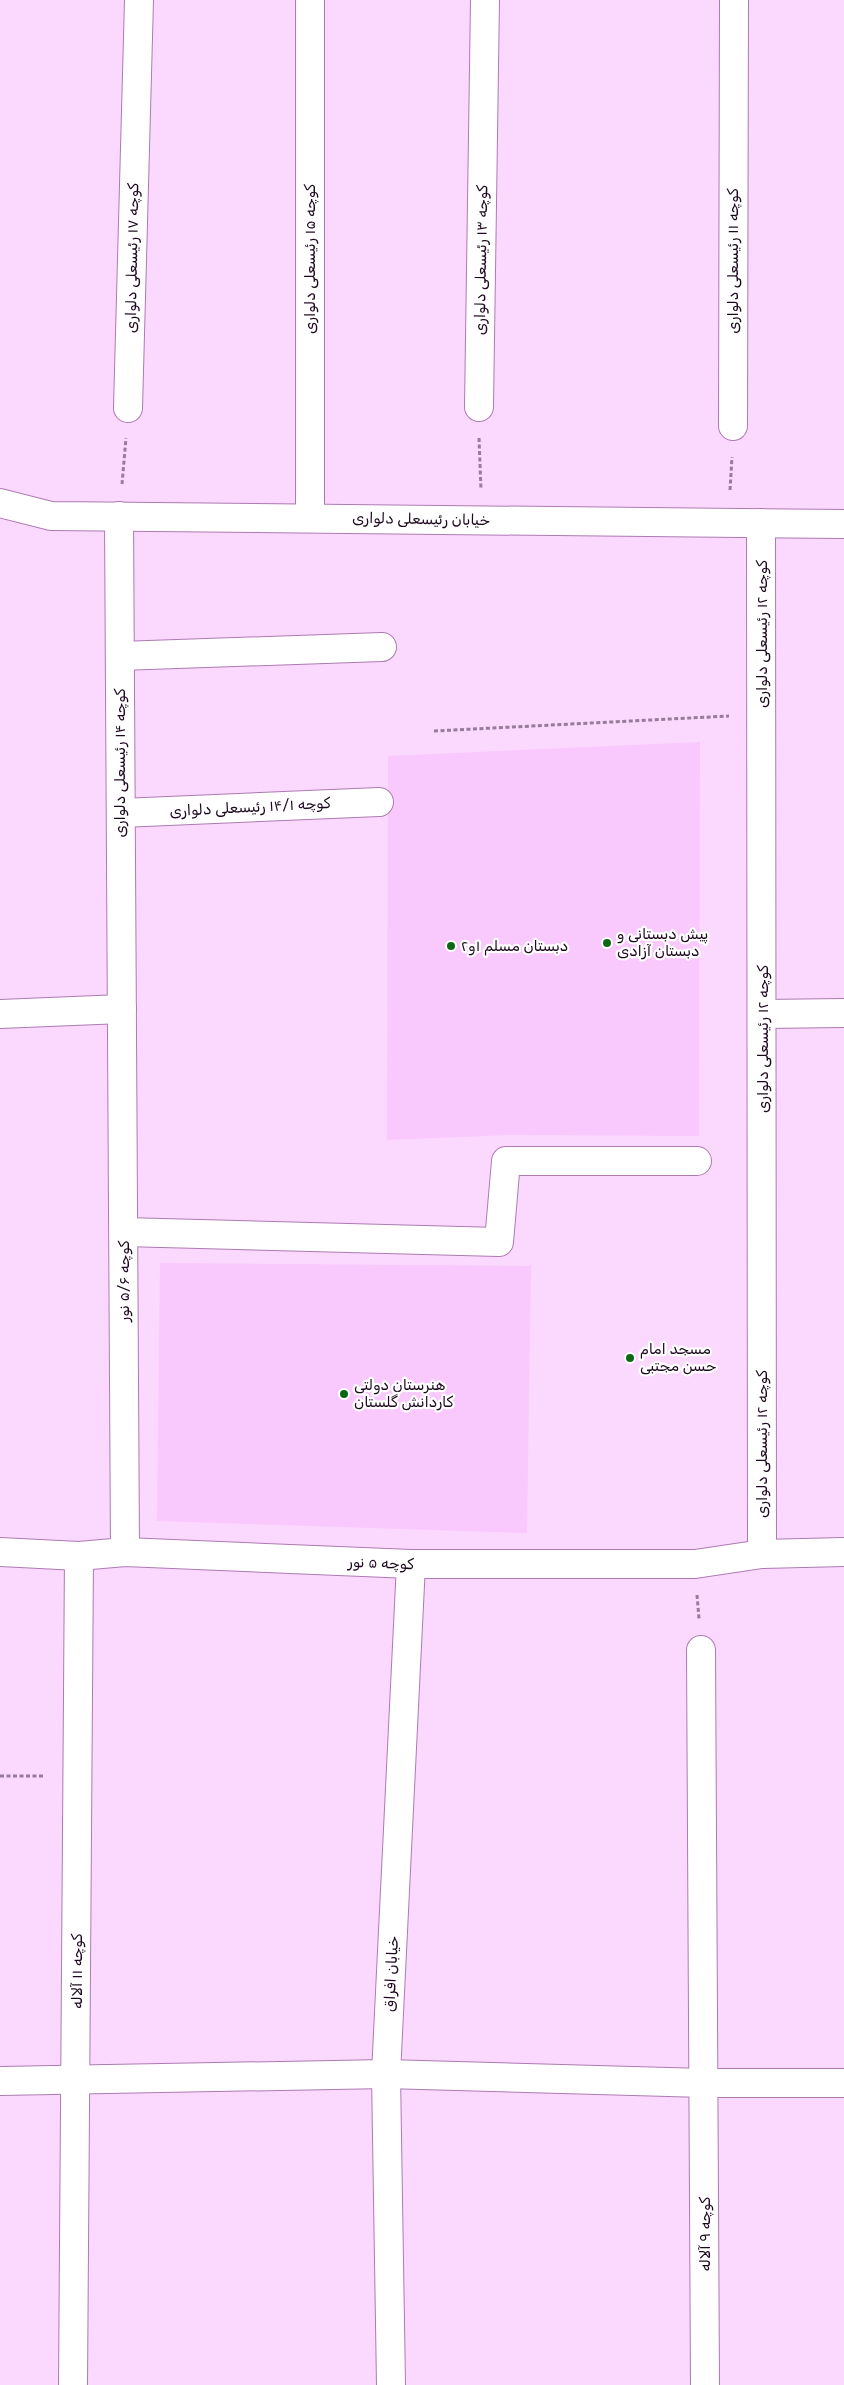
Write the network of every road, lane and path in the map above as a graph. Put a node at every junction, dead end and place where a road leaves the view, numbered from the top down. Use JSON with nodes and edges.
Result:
{"nodes":[{"id":1,"x":139,"y":0,"type":"edge"},
{"id":2,"x":310,"y":0,"type":"edge"},
{"id":3,"x":484,"y":0,"type":"edge"},
{"id":4,"x":734,"y":0,"type":"edge"},
{"id":5,"x":128,"y":408,"type":"joint"},
{"id":6,"x":479,"y":408,"type":"joint"},
{"id":7,"x":733,"y":426,"type":"joint"},
{"id":8,"x":0,"y":503,"type":"edge"},
{"id":9,"x":119,"y":516,"type":"junction"},
{"id":10,"x":310,"y":518,"type":"junction"},
{"id":11,"x":482,"y":520,"type":"junction"},
{"id":12,"x":729,"y":522,"type":"junction"},
{"id":13,"x":761,"y":523,"type":"junction"},
{"id":14,"x":844,"y":524,"type":"edge"},
{"id":15,"x":382,"y":647,"type":"dead end"},
{"id":16,"x":120,"y":656,"type":"junction"},
{"id":17,"x":762,"y":714,"type":"junction"},
{"id":18,"x":434,"y":731,"type":"dead end"},
{"id":19,"x":379,"y":802,"type":"dead end"},
{"id":20,"x":121,"y":813,"type":"junction"},
{"id":21,"x":122,"y":1009,"type":"junction"},
{"id":22,"x":844,"y":1013,"type":"edge"},
{"id":23,"x":0,"y":1014,"type":"edge"},
{"id":24,"x":763,"y":1014,"type":"junction"},
{"id":25,"x":697,"y":1161,"type":"dead end"},
{"id":26,"x":124,"y":1232,"type":"junction"},
{"id":27,"x":0,"y":1552,"type":"edge"},
{"id":28,"x":126,"y":1552,"type":"junction"},
{"id":29,"x":844,"y":1552,"type":"edge"},
{"id":30,"x":762,"y":1554,"type":"junction"},
{"id":31,"x":79,"y":1556,"type":"junction"},
{"id":32,"x":411,"y":1564,"type":"junction"},
{"id":33,"x":695,"y":1564,"type":"junction"},
{"id":34,"x":701,"y":1650,"type":"joint"},
{"id":35,"x":0,"y":1776,"type":"edge"},
{"id":36,"x":78,"y":1776,"type":"junction"},
{"id":37,"x":386,"y":2074,"type":"junction"},
{"id":38,"x":76,"y":2079,"type":"junction"},
{"id":39,"x":0,"y":2081,"type":"edge"},
{"id":40,"x":704,"y":2083,"type":"junction"},
{"id":41,"x":844,"y":2083,"type":"edge"},
{"id":42,"x":73,"y":2385,"type":"edge"},
{"id":43,"x":391,"y":2385,"type":"edge"},
{"id":44,"x":705,"y":2385,"type":"edge"}],
"edges":[{"from":1,"to":5,"type":"street","name":"کوچه ۱۷ رئیسعلی دلواری"},
{"from":2,"to":10,"type":"street","name":"کوچه ۱۵ رئیسعلی دلواری"},
{"from":3,"to":6,"type":"street","name":"کوچه ۱۳ رئیسعلی دلواری"},
{"from":4,"to":7,"type":"street","name":"کوچه ۱۱ رئیسعلی دلواری"},
{"from":5,"to":9,"type":"path"},
{"from":6,"to":11,"type":"path"},
{"from":7,"to":12,"type":"path"},
{"from":8,"to":9,"type":"street","name":"خیابان رئیسعلی دلواری"},
{"from":9,"to":10,"type":"street","name":"خیابان رئیسعلی دلواری"},
{"from":9,"to":16,"type":"street","name":"کوچه ۱۴ رئیسعلی دلواری"},
{"from":10,"to":11,"type":"street","name":"خیابان رئیسعلی دلواری"},
{"from":11,"to":12,"type":"street","name":"خیابان رئیسعلی دلواری"},
{"from":12,"to":13,"type":"street","name":"خیابان رئیسعلی دلواری"},
{"from":13,"to":14,"type":"street","name":"خیابان رئیسعلی دلواری"},
{"from":13,"to":17,"type":"street","name":"کوچه ۱۲ رئیسعلی دلواری"},
{"from":15,"to":16,"type":"street"},
{"from":16,"to":20,"type":"street","name":"کوچه ۱۴ رئیسعلی دلواری"},
{"from":17,"to":18,"type":"path"},
{"from":17,"to":24,"type":"street","name":"کوچه ۱۲ رئیسعلی دلواری"},
{"from":19,"to":20,"type":"street","name":"کوچه ۱۴/۱ رئیسعلی دلواری"},
{"from":20,"to":21,"type":"street","name":"کوچه ۱۴ رئیسعلی دلواری"},
{"from":21,"to":23,"type":"street"},
{"from":21,"to":26,"type":"street","name":"کوچه ۵/۶ نور"},
{"from":22,"to":24,"type":"street"},
{"from":24,"to":30,"type":"street","name":"کوچه ۱۲ رئیسعلی دلواری"},
{"from":25,"to":26,"type":"street"},
{"from":26,"to":28,"type":"street","name":"کوچه ۵/۶ نور"},
{"from":27,"to":31,"type":"street","name":"کوچه ۵ نور"},
{"from":28,"to":31,"type":"street","name":"کوچه ۵ نور"},
{"from":28,"to":32,"type":"street","name":"کوچه ۵ نور"},
{"from":29,"to":30,"type":"street","name":"کوچه ۵ نور"},
{"from":30,"to":33,"type":"street","name":"کوچه ۵ نور"},
{"from":31,"to":36,"type":"street","name":"کوچه ۱۱ آلاله"},
{"from":32,"to":33,"type":"street","name":"کوچه ۵ نور"},
{"from":32,"to":37,"type":"street","name":"خیابان افراق"},
{"from":33,"to":34,"type":"path"},
{"from":34,"to":40,"type":"street","name":"کوچه ۹ آلاله"},
{"from":35,"to":36,"type":"path"},
{"from":36,"to":38,"type":"street","name":"کوچه ۱۱ آلاله"},
{"from":37,"to":38,"type":"street"},
{"from":37,"to":40,"type":"street"},
{"from":37,"to":43,"type":"street","name":"خیابان افراق"},
{"from":38,"to":39,"type":"street"},
{"from":38,"to":42,"type":"street","name":"کوچه ۱۱ آلاله"},
{"from":40,"to":41,"type":"street"},
{"from":40,"to":44,"type":"street","name":"کوچه ۹ آلاله"}]}
